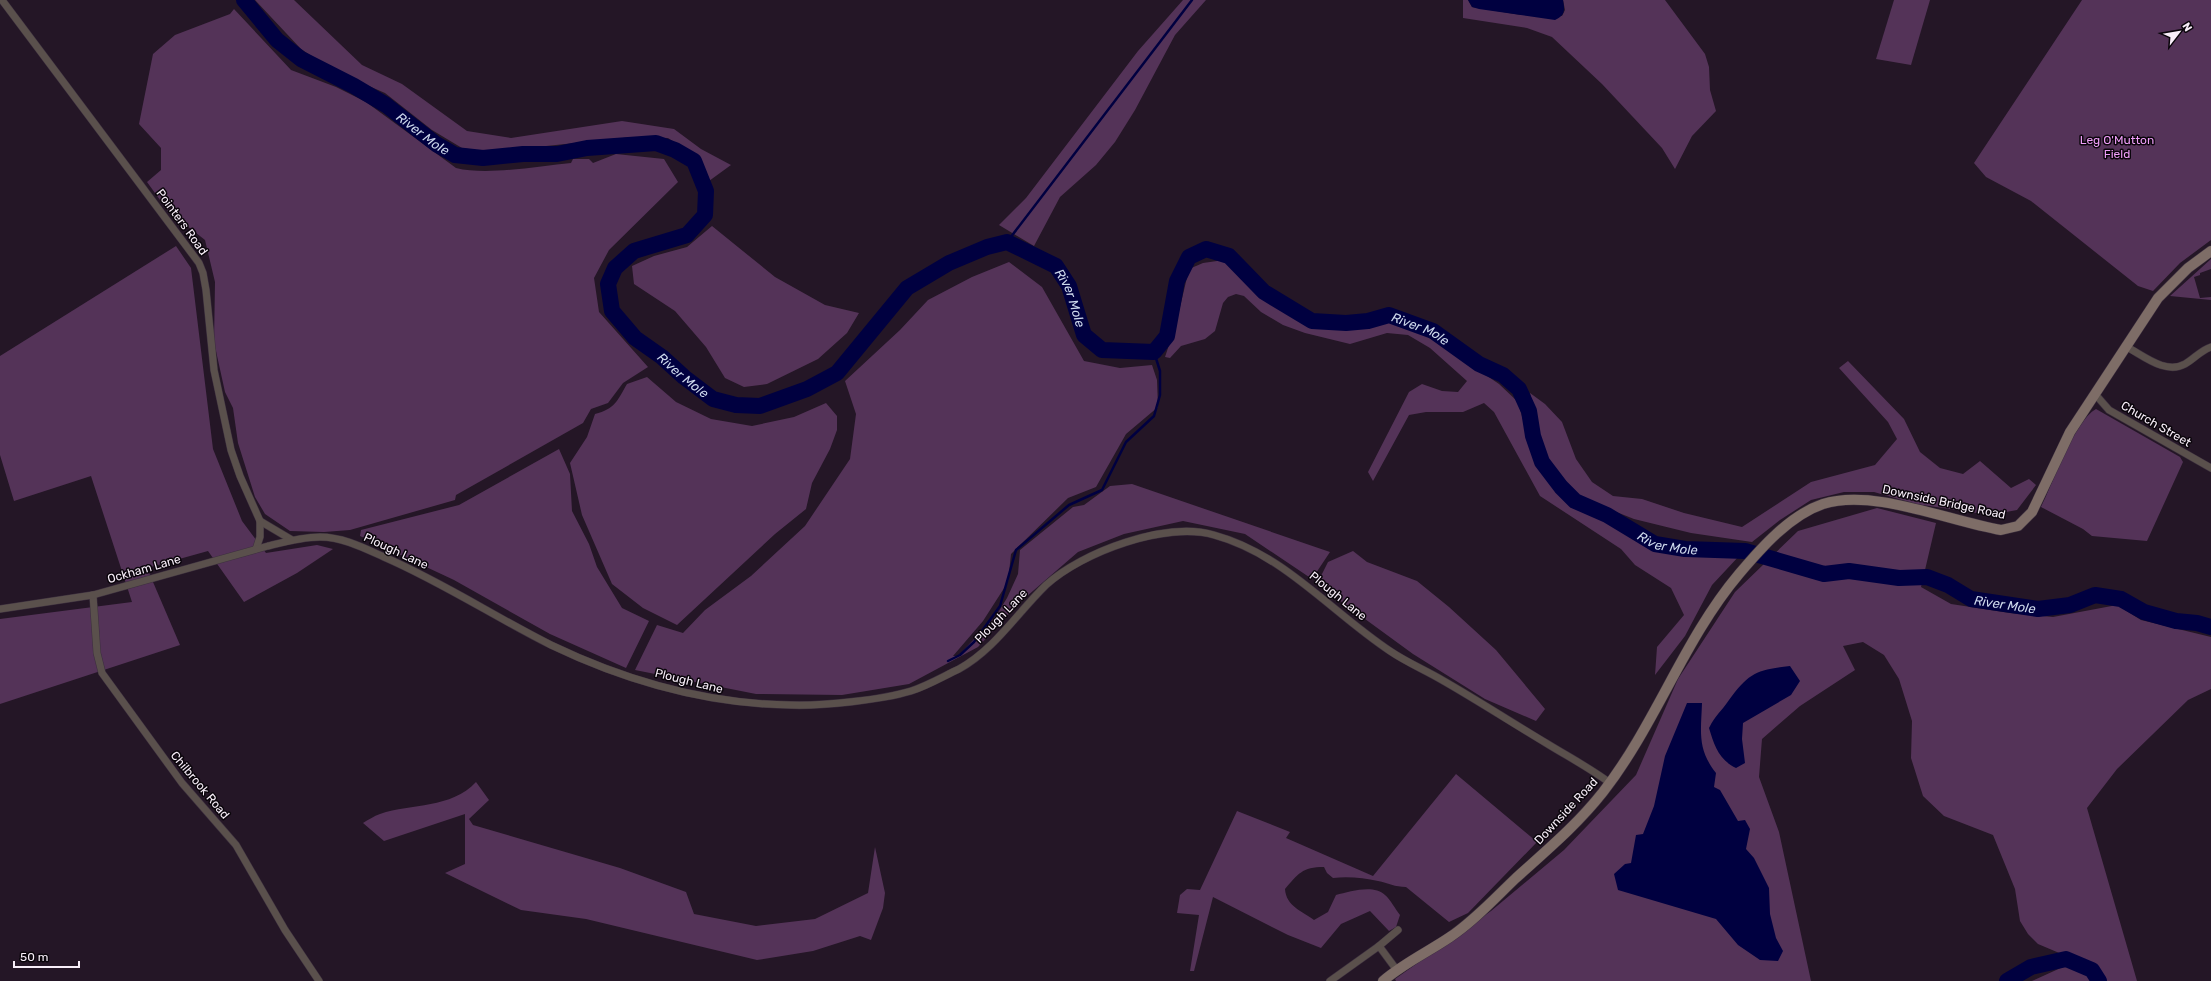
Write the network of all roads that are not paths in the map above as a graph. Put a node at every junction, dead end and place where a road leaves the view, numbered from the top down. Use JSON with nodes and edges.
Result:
{"nodes":[{"id":1,"x":2,"y":0,"type":"edge"},
{"id":2,"x":2211,"y":251,"type":"edge"},
{"id":3,"x":2125,"y":346,"type":"junction"},
{"id":4,"x":2211,"y":347,"type":"edge"},
{"id":5,"x":2094,"y":394,"type":"junction"},
{"id":6,"x":2211,"y":468,"type":"edge"},
{"id":7,"x":260,"y":521,"type":"junction"},
{"id":8,"x":292,"y":540,"type":"junction"},
{"id":9,"x":256,"y":549,"type":"junction"},
{"id":10,"x":1726,"y":590,"type":"joint"},
{"id":11,"x":93,"y":595,"type":"junction"},
{"id":12,"x":0,"y":609,"type":"edge"},
{"id":13,"x":1610,"y":783,"type":"junction"},
{"id":14,"x":1398,"y":930,"type":"dead end"},
{"id":15,"x":1379,"y":946,"type":"junction"},
{"id":16,"x":1396,"y":969,"type":"junction"},
{"id":17,"x":319,"y":981,"type":"edge"},
{"id":18,"x":1330,"y":981,"type":"edge"},
{"id":19,"x":1383,"y":981,"type":"edge"}],
"edges":[{"from":1,"to":7,"type":"street","name":"Pointers Road"},
{"from":2,"to":3,"type":"street","name":"Downside Bridge Road"},
{"from":3,"to":4,"type":"street"},
{"from":3,"to":5,"type":"street","name":"Downside Bridge Road"},
{"from":5,"to":6,"type":"street","name":"Church Street"},
{"from":5,"to":10,"type":"street","name":"Downside Bridge Road"},
{"from":7,"to":8,"type":"street"},
{"from":7,"to":9,"type":"street"},
{"from":8,"to":9,"type":"street","name":"Ockham Lane"},
{"from":8,"to":13,"type":"street","name":"Plough Lane"},
{"from":9,"to":11,"type":"street","name":"Ockham Lane"},
{"from":10,"to":13,"type":"street","name":"Downside Road"},
{"from":11,"to":12,"type":"street","name":"Ockham Lane"},
{"from":11,"to":17,"type":"street","name":"Chilbrook Road"},
{"from":13,"to":16,"type":"street","name":"Downside Road"},
{"from":14,"to":15,"type":"street"},
{"from":15,"to":16,"type":"street"},
{"from":15,"to":18,"type":"street"},
{"from":16,"to":19,"type":"street","name":"Downside Road"}]}
